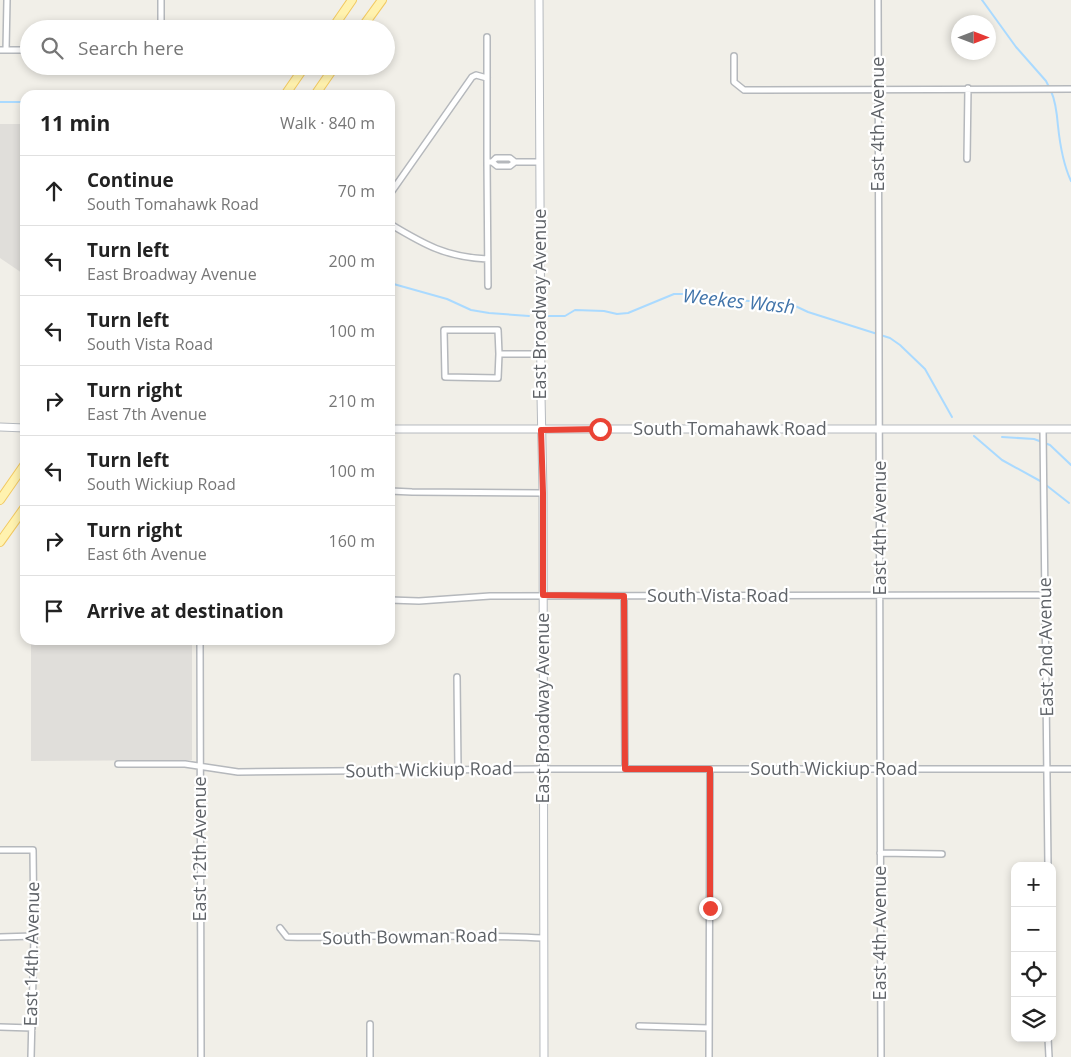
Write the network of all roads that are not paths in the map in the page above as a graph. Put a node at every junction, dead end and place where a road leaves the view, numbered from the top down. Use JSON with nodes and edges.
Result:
{"nodes":[{"id":1,"x":7,"y":0,"type":"edge"},
{"id":2,"x":161,"y":0,"type":"edge"},
{"id":3,"x":352,"y":0,"type":"edge"},
{"id":4,"x":382,"y":0,"type":"edge"},
{"id":5,"x":539,"y":0,"type":"edge"},
{"id":6,"x":878,"y":0,"type":"edge"},
{"id":7,"x":161,"y":20,"type":"edge"},
{"id":8,"x":338,"y":20,"type":"edge"},
{"id":9,"x":368,"y":20,"type":"edge"},
{"id":10,"x":487,"y":37,"type":"dead end"},
{"id":11,"x":0,"y":50,"type":"edge"},
{"id":12,"x":6,"y":50,"type":"junction"},
{"id":13,"x":20,"y":50,"type":"edge"},
{"id":14,"x":734,"y":56,"type":"dead end"},
{"id":15,"x":299,"y":75,"type":"edge"},
{"id":16,"x":329,"y":75,"type":"edge"},
{"id":17,"x":487,"y":78,"type":"junction"},
{"id":18,"x":878,"y":88,"type":"junction"},
{"id":19,"x":968,"y":88,"type":"junction"},
{"id":20,"x":1071,"y":89,"type":"edge"},
{"id":21,"x":288,"y":90,"type":"edge"},
{"id":22,"x":318,"y":90,"type":"edge"},
{"id":23,"x":967,"y":159,"type":"dead end"},
{"id":24,"x":489,"y":162,"type":"junction"},
{"id":25,"x":540,"y":162,"type":"junction"},
{"id":26,"x":395,"y":187,"type":"edge"},
{"id":27,"x":395,"y":227,"type":"edge"},
{"id":28,"x":488,"y":259,"type":"junction"},
{"id":29,"x":488,"y":286,"type":"dead end"},
{"id":30,"x":499,"y":354,"type":"junction"},
{"id":31,"x":541,"y":354,"type":"junction"},
{"id":32,"x":0,"y":427,"type":"edge"},
{"id":33,"x":20,"y":428,"type":"edge"},
{"id":34,"x":395,"y":428,"type":"edge"},
{"id":35,"x":880,"y":428,"type":"junction"},
{"id":36,"x":1043,"y":429,"type":"junction"},
{"id":37,"x":1071,"y":429,"type":"edge"},
{"id":38,"x":541,"y":430,"type":"junction"},
{"id":39,"x":20,"y":471,"type":"edge"},
{"id":40,"x":395,"y":491,"type":"edge"},
{"id":41,"x":543,"y":493,"type":"junction"},
{"id":42,"x":0,"y":500,"type":"edge"},
{"id":43,"x":20,"y":514,"type":"edge"},
{"id":44,"x":0,"y":542,"type":"edge"},
{"id":45,"x":543,"y":595,"type":"junction"},
{"id":46,"x":880,"y":595,"type":"junction"},
{"id":47,"x":1046,"y":595,"type":"junction"},
{"id":48,"x":624,"y":596,"type":"junction"},
{"id":49,"x":395,"y":600,"type":"edge"},
{"id":50,"x":200,"y":645,"type":"edge"},
{"id":51,"x":457,"y":677,"type":"dead end"},
{"id":52,"x":118,"y":764,"type":"dead end"},
{"id":53,"x":200,"y":766,"type":"junction"},
{"id":54,"x":544,"y":769,"type":"junction"},
{"id":55,"x":625,"y":769,"type":"junction"},
{"id":56,"x":710,"y":769,"type":"junction"},
{"id":57,"x":880,"y":769,"type":"junction"},
{"id":58,"x":1048,"y":769,"type":"junction"},
{"id":59,"x":1071,"y":769,"type":"edge"},
{"id":60,"x":458,"y":770,"type":"junction"},
{"id":61,"x":0,"y":850,"type":"edge"},
{"id":62,"x":880,"y":853,"type":"junction"},
{"id":63,"x":942,"y":854,"type":"dead end"},
{"id":64,"x":1048,"y":862,"type":"edge"},
{"id":65,"x":280,"y":928,"type":"dead end"},
{"id":66,"x":34,"y":936,"type":"junction"},
{"id":67,"x":0,"y":937,"type":"edge"},
{"id":68,"x":543,"y":938,"type":"junction"},
{"id":69,"x":370,"y":1024,"type":"dead end"},
{"id":70,"x":639,"y":1026,"type":"dead end"},
{"id":71,"x":0,"y":1027,"type":"edge"},
{"id":72,"x":32,"y":1028,"type":"junction"},
{"id":73,"x":709,"y":1028,"type":"junction"},
{"id":74,"x":1048,"y":1042,"type":"edge"},
{"id":75,"x":31,"y":1057,"type":"edge"},
{"id":76,"x":201,"y":1057,"type":"edge"},
{"id":77,"x":370,"y":1057,"type":"edge"},
{"id":78,"x":544,"y":1057,"type":"edge"},
{"id":79,"x":709,"y":1057,"type":"edge"},
{"id":80,"x":881,"y":1057,"type":"edge"},
{"id":81,"x":1048,"y":1057,"type":"edge"}],
"edges":[{"from":1,"to":12,"type":"street"},
{"from":2,"to":7,"type":"street"},
{"from":3,"to":8,"type":"main road"},
{"from":4,"to":9,"type":"main road"},
{"from":5,"to":25,"type":"main road","name":"East Broadway Avenue"},
{"from":6,"to":18,"type":"street","name":"East 4th Avenue"},
{"from":10,"to":17,"type":"street"},
{"from":11,"to":12,"type":"street"},
{"from":12,"to":13,"type":"street"},
{"from":14,"to":18,"type":"street"},
{"from":15,"to":21,"type":"main road"},
{"from":16,"to":22,"type":"main road"},
{"from":17,"to":24,"type":"street"},
{"from":17,"to":26,"type":"street"},
{"from":18,"to":19,"type":"street"},
{"from":18,"to":35,"type":"street","name":"East 4th Avenue"},
{"from":19,"to":20,"type":"street"},
{"from":19,"to":23,"type":"street"},
{"from":24,"to":25,"type":"street"},
{"from":24,"to":28,"type":"street"},
{"from":25,"to":31,"type":"main road","name":"East Broadway Avenue"},
{"from":27,"to":28,"type":"street"},
{"from":28,"to":29,"type":"street"},
{"from":30,"to":30,"type":"street"},
{"from":30,"to":31,"type":"street"},
{"from":31,"to":38,"type":"main road","name":"East Broadway Avenue"},
{"from":32,"to":33,"type":"main road"},
{"from":34,"to":38,"type":"main road","name":"South Tomahawk Road"},
{"from":35,"to":36,"type":"main road","name":"South Tomahawk Road"},
{"from":35,"to":38,"type":"main road","name":"South Tomahawk Road"},
{"from":35,"to":46,"type":"street","name":"East 4th Avenue"},
{"from":36,"to":37,"type":"main road","name":"South Tomahawk Road"},
{"from":36,"to":47,"type":"street","name":"East 2nd Avenue"},
{"from":38,"to":41,"type":"main road","name":"East Broadway Avenue"},
{"from":39,"to":42,"type":"main road"},
{"from":40,"to":41,"type":"street"},
{"from":41,"to":45,"type":"main road","name":"East Broadway Avenue"},
{"from":43,"to":44,"type":"main road"},
{"from":45,"to":48,"type":"street","name":"South Vista Road"},
{"from":45,"to":49,"type":"street","name":"South Vista Road"},
{"from":45,"to":54,"type":"main road","name":"East Broadway Avenue"},
{"from":46,"to":47,"type":"street","name":"South Vista Road"},
{"from":46,"to":48,"type":"street","name":"South Vista Road"},
{"from":46,"to":57,"type":"street","name":"East 4th Avenue"},
{"from":47,"to":58,"type":"street","name":"East 2nd Avenue"},
{"from":48,"to":55,"type":"street"},
{"from":50,"to":53,"type":"street","name":"East 12th Avenue"},
{"from":51,"to":60,"type":"street"},
{"from":52,"to":53,"type":"street","name":"South Wickiup Road"},
{"from":53,"to":60,"type":"street","name":"South Wickiup Road"},
{"from":53,"to":76,"type":"street","name":"East 12th Avenue"},
{"from":54,"to":55,"type":"street","name":"South Wickiup Road"},
{"from":54,"to":60,"type":"street","name":"South Wickiup Road"},
{"from":54,"to":68,"type":"main road","name":"East Broadway Avenue"},
{"from":55,"to":56,"type":"street","name":"South Wickiup Road"},
{"from":56,"to":57,"type":"street","name":"South Wickiup Road"},
{"from":56,"to":73,"type":"street"},
{"from":57,"to":58,"type":"street","name":"South Wickiup Road"},
{"from":57,"to":62,"type":"street","name":"East 4th Avenue"},
{"from":58,"to":59,"type":"street","name":"South Wickiup Road"},
{"from":58,"to":64,"type":"street","name":"East 2nd Avenue"},
{"from":61,"to":66,"type":"street","name":"East 14th Avenue"},
{"from":62,"to":63,"type":"street"},
{"from":62,"to":80,"type":"street","name":"East 4th Avenue"},
{"from":65,"to":68,"type":"street","name":"South Bowman Road"},
{"from":66,"to":67,"type":"street"},
{"from":66,"to":72,"type":"street","name":"East 14th Avenue"},
{"from":68,"to":78,"type":"main road","name":"East Broadway Avenue"},
{"from":69,"to":77,"type":"street"},
{"from":70,"to":73,"type":"street"},
{"from":71,"to":72,"type":"street"},
{"from":72,"to":75,"type":"street","name":"East 14th Avenue"},
{"from":73,"to":79,"type":"street"},
{"from":74,"to":81,"type":"street"}]}
